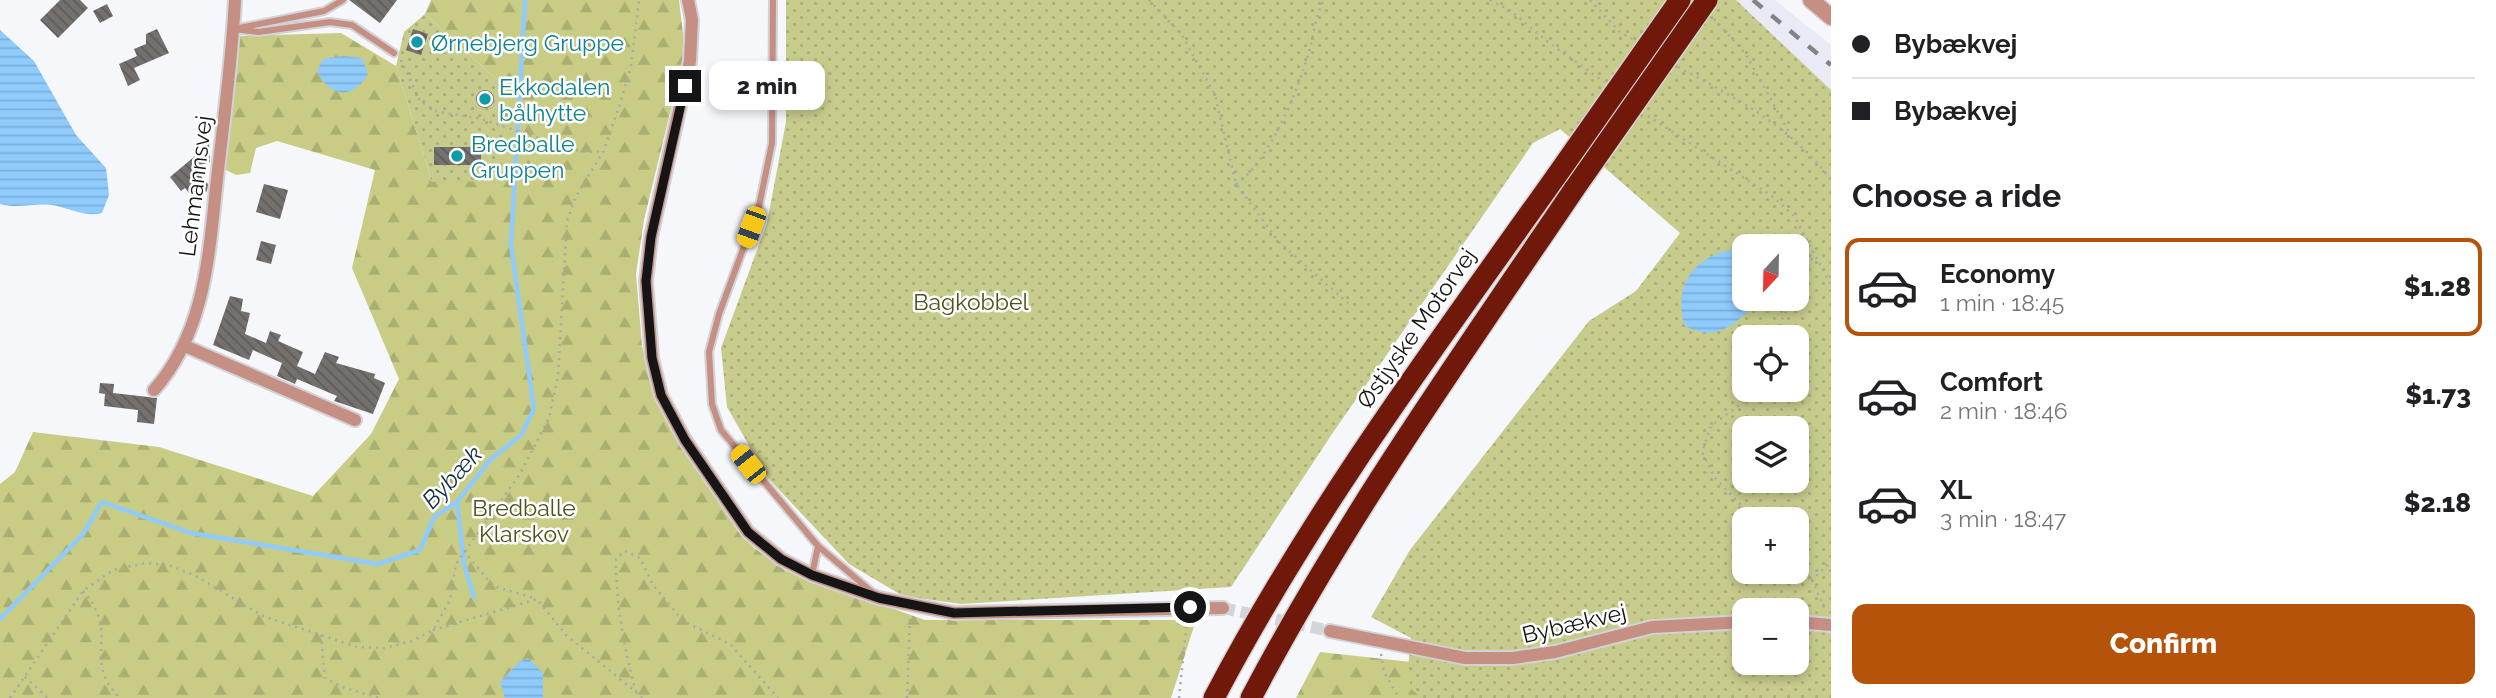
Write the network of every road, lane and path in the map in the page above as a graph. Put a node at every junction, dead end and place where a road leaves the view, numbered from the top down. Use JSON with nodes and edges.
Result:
{"nodes":[{"id":1,"x":235,"y":0,"type":"edge"},
{"id":2,"x":343,"y":0,"type":"edge"},
{"id":3,"x":639,"y":0,"type":"edge"},
{"id":4,"x":688,"y":0,"type":"edge"},
{"id":5,"x":773,"y":0,"type":"edge"},
{"id":6,"x":1149,"y":0,"type":"edge"},
{"id":7,"x":1324,"y":0,"type":"edge"},
{"id":8,"x":1490,"y":0,"type":"edge"},
{"id":9,"x":1590,"y":0,"type":"edge"},
{"id":10,"x":1680,"y":0,"type":"edge"},
{"id":11,"x":1811,"y":0,"type":"edge"},
{"id":12,"x":1708,"y":7,"type":"edge"},
{"id":13,"x":1831,"y":17,"type":"edge"},
{"id":14,"x":234,"y":29,"type":"junction"},
{"id":15,"x":1642,"y":45,"type":"dead end"},
{"id":16,"x":394,"y":53,"type":"joint"},
{"id":17,"x":1674,"y":65,"type":"dead end"},
{"id":18,"x":1612,"y":88,"type":"dead end"},
{"id":19,"x":1644,"y":113,"type":"dead end"},
{"id":20,"x":1791,"y":135,"type":"junction"},
{"id":21,"x":603,"y":152,"type":"junction"},
{"id":22,"x":1831,"y":180,"type":"edge"},
{"id":23,"x":1236,"y":184,"type":"junction"},
{"id":24,"x":1813,"y":256,"type":"junction"},
{"id":25,"x":1810,"y":263,"type":"edge"},
{"id":26,"x":1831,"y":285,"type":"edge"},
{"id":27,"x":1350,"y":305,"type":"dead end"},
{"id":28,"x":185,"y":346,"type":"junction"},
{"id":29,"x":154,"y":390,"type":"dead end"},
{"id":30,"x":1744,"y":402,"type":"edge"},
{"id":31,"x":355,"y":420,"type":"dead end"},
{"id":32,"x":1743,"y":507,"type":"edge"},
{"id":33,"x":818,"y":546,"type":"junction"},
{"id":34,"x":464,"y":551,"type":"junction"},
{"id":35,"x":1831,"y":561,"type":"edge"},
{"id":36,"x":812,"y":575,"type":"junction"},
{"id":37,"x":1809,"y":577,"type":"edge"},
{"id":38,"x":1812,"y":580,"type":"junction"},
{"id":39,"x":83,"y":591,"type":"junction"},
{"id":40,"x":879,"y":598,"type":"junction"},
{"id":41,"x":537,"y":599,"type":"junction"},
{"id":42,"x":911,"y":606,"type":"junction"},
{"id":43,"x":1190,"y":607,"type":"junction"},
{"id":44,"x":1223,"y":607,"type":"tunnel mouth"},
{"id":45,"x":1732,"y":623,"type":"edge"},
{"id":46,"x":1809,"y":623,"type":"edge"},
{"id":47,"x":1831,"y":624,"type":"edge"},
{"id":48,"x":433,"y":630,"type":"junction"},
{"id":49,"x":1330,"y":631,"type":"tunnel mouth"},
{"id":50,"x":321,"y":634,"type":"junction"},
{"id":51,"x":1382,"y":643,"type":"junction"},
{"id":52,"x":24,"y":677,"type":"junction"},
{"id":53,"x":636,"y":692,"type":"junction"},
{"id":54,"x":10,"y":698,"type":"edge"},
{"id":55,"x":48,"y":698,"type":"edge"},
{"id":56,"x":119,"y":698,"type":"edge"},
{"id":57,"x":379,"y":698,"type":"edge"},
{"id":58,"x":642,"y":698,"type":"edge"},
{"id":59,"x":778,"y":698,"type":"edge"},
{"id":60,"x":907,"y":698,"type":"edge"},
{"id":61,"x":1179,"y":698,"type":"edge"},
{"id":62,"x":1214,"y":698,"type":"edge"},
{"id":63,"x":1251,"y":698,"type":"edge"},
{"id":64,"x":1399,"y":698,"type":"edge"}],
"edges":[{"from":1,"to":14,"type":"street","name":"Lehmannsvej"},
{"from":2,"to":14,"type":"lane"},
{"from":3,"to":21,"type":"path"},
{"from":4,"to":36,"type":"street"},
{"from":5,"to":33,"type":"lane"},
{"from":6,"to":23,"type":"path"},
{"from":7,"to":23,"type":"path"},
{"from":8,"to":18,"type":"path"},
{"from":9,"to":15,"type":"path"},
{"from":10,"to":62,"type":"highway","name":"Østjyske Motorvej","bridge":true},
{"from":11,"to":13,"type":"street"},
{"from":12,"to":20,"type":"path"},
{"from":12,"to":63,"type":"highway","bridge":true},
{"from":14,"to":16,"type":"lane"},
{"from":14,"to":28,"type":"street","name":"Lehmannsvej"},
{"from":16,"to":21,"type":"path"},
{"from":17,"to":20,"type":"path"},
{"from":19,"to":24,"type":"path"},
{"from":20,"to":22,"type":"path"},
{"from":21,"to":34,"type":"path"},
{"from":23,"to":27,"type":"path"},
{"from":24,"to":25,"type":"path"},
{"from":24,"to":26,"type":"path"},
{"from":28,"to":29,"type":"street","name":"Lehmannsvej"},
{"from":28,"to":31,"type":"street"},
{"from":30,"to":32,"type":"path"},
{"from":33,"to":36,"type":"lane"},
{"from":33,"to":40,"type":"lane"},
{"from":34,"to":41,"type":"path"},
{"from":34,"to":48,"type":"path"},
{"from":35,"to":38,"type":"path"},
{"from":36,"to":40,"type":"street"},
{"from":37,"to":38,"type":"path"},
{"from":38,"to":47,"type":"path"},
{"from":39,"to":50,"type":"path"},
{"from":39,"to":52,"type":"path"},
{"from":39,"to":56,"type":"path"},
{"from":40,"to":42,"type":"street"},
{"from":41,"to":48,"type":"path"},
{"from":41,"to":53,"type":"path"},
{"from":42,"to":43,"type":"street"},
{"from":42,"to":60,"type":"path"},
{"from":43,"to":44,"type":"street"},
{"from":43,"to":61,"type":"path"},
{"from":45,"to":51,"type":"street","name":"Bybækvej"},
{"from":46,"to":47,"type":"street"},
{"from":48,"to":50,"type":"path"},
{"from":49,"to":51,"type":"street","name":"Bybækvej"},
{"from":50,"to":57,"type":"path"},
{"from":51,"to":64,"type":"path"},
{"from":52,"to":54,"type":"path"},
{"from":52,"to":55,"type":"path"},
{"from":53,"to":58,"type":"path"},
{"from":53,"to":59,"type":"path"}]}
